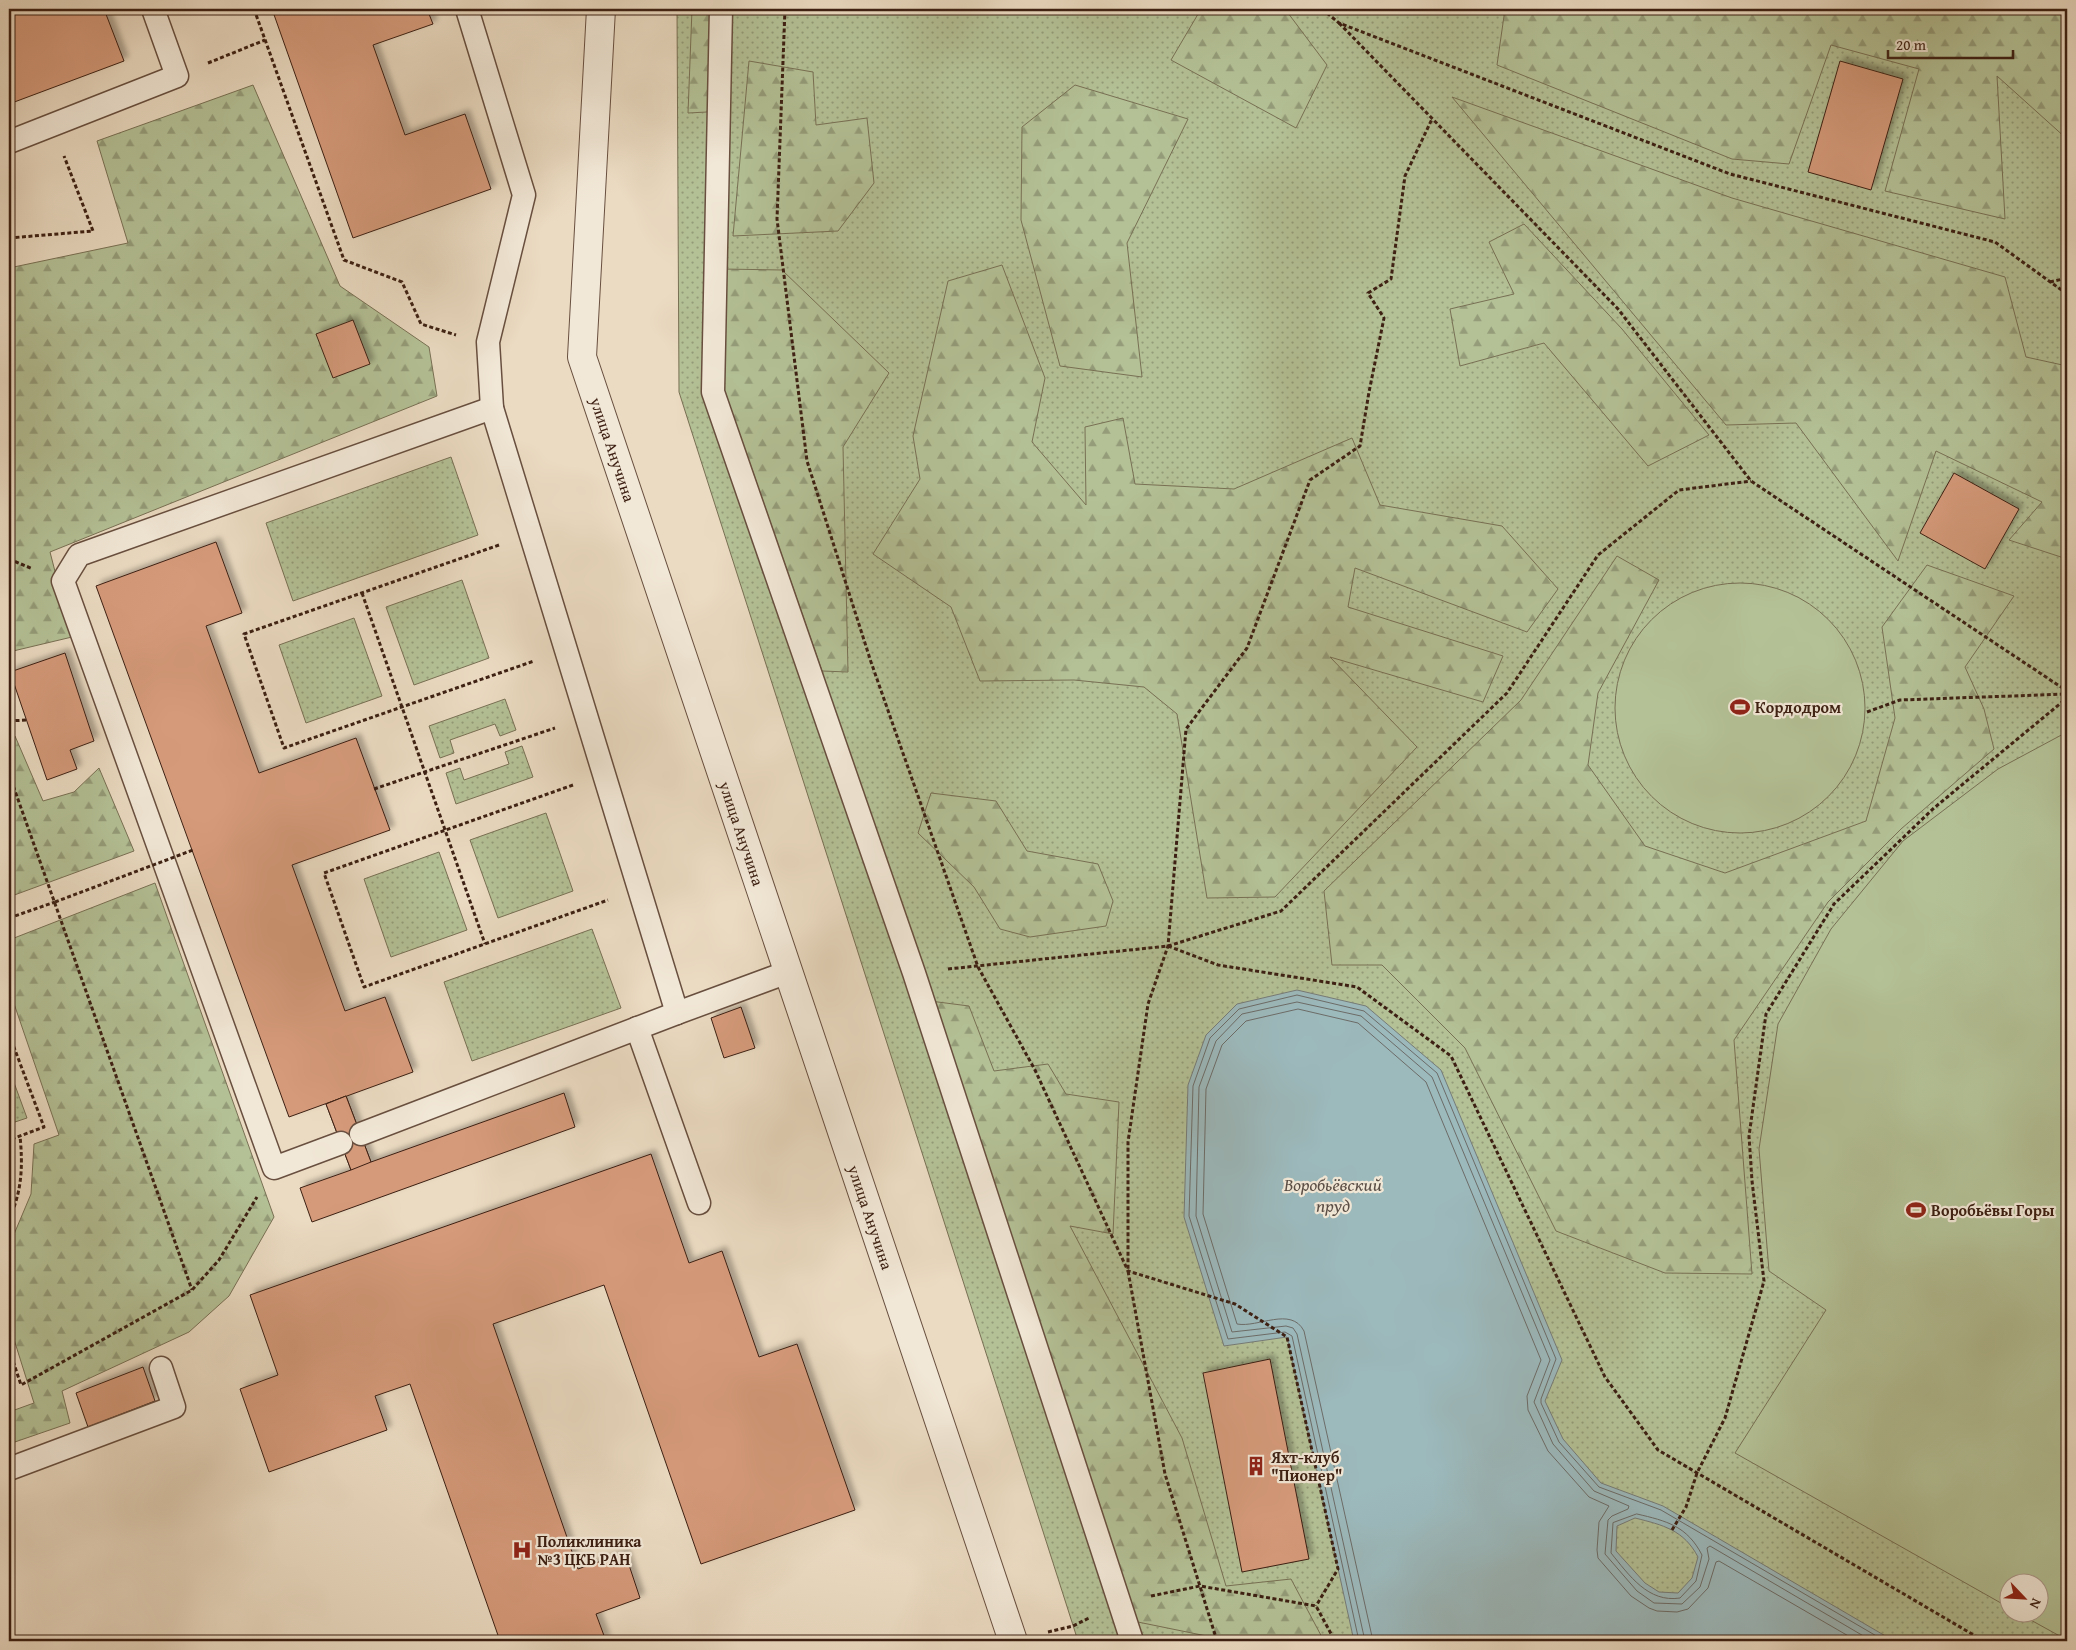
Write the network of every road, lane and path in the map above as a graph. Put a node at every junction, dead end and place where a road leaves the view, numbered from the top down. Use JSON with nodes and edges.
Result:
{"nodes":[{"id":1,"x":153,"y":9,"type":"edge"},
{"id":2,"x":254,"y":9,"type":"edge"},
{"id":3,"x":467,"y":9,"type":"edge"},
{"id":4,"x":601,"y":9,"type":"edge"},
{"id":5,"x":721,"y":9,"type":"edge"},
{"id":6,"x":786,"y":9,"type":"edge"},
{"id":7,"x":1322,"y":9,"type":"edge"},
{"id":8,"x":1338,"y":24,"type":"junction"},
{"id":9,"x":265,"y":40,"type":"junction"},
{"id":10,"x":177,"y":76,"type":"junction"},
{"id":11,"x":1432,"y":119,"type":"junction"},
{"id":12,"x":53,"y":126,"type":"junction"},
{"id":13,"x":9,"y":142,"type":"edge"},
{"id":14,"x":9,"y":238,"type":"edge"},
{"id":15,"x":2067,"y":278,"type":"edge"},
{"id":16,"x":2050,"y":282,"type":"junction"},
{"id":17,"x":2067,"y":294,"type":"edge"},
{"id":18,"x":489,"y":345,"type":"junction"},
{"id":19,"x":492,"y":408,"type":"junction"},
{"id":20,"x":1751,"y":481,"type":"junction"},
{"id":21,"x":530,"y":534,"type":"junction"},
{"id":22,"x":362,"y":593,"type":"junction"},
{"id":23,"x":566,"y":650,"type":"junction"},
{"id":24,"x":2067,"y":692,"type":"edge"},
{"id":25,"x":2067,"y":698,"type":"edge"},
{"id":26,"x":402,"y":707,"type":"junction"},
{"id":27,"x":1867,"y":712,"type":"dead end"},
{"id":28,"x":586,"y":717,"type":"junction"},
{"id":29,"x":26,"y":720,"type":"dead end"},
{"id":30,"x":9,"y":721,"type":"edge"},
{"id":31,"x":424,"y":772,"type":"junction"},
{"id":32,"x":9,"y":774,"type":"edge"},
{"id":33,"x":604,"y":774,"type":"junction"},
{"id":34,"x":374,"y":789,"type":"dead end"},
{"id":35,"x":444,"y":830,"type":"junction"},
{"id":36,"x":193,"y":850,"type":"dead end"},
{"id":37,"x":638,"y":888,"type":"junction"},
{"id":38,"x":55,"y":902,"type":"junction"},
{"id":39,"x":9,"y":918,"type":"edge"},
{"id":40,"x":485,"y":944,"type":"junction"},
{"id":41,"x":1168,"y":946,"type":"junction"},
{"id":42,"x":978,"y":967,"type":"junction"},
{"id":43,"x":788,"y":972,"type":"junction"},
{"id":44,"x":914,"y":973,"type":"junction"},
{"id":45,"x":677,"y":1013,"type":"junction"},
{"id":46,"x":637,"y":1028,"type":"junction"},
{"id":47,"x":9,"y":1034,"type":"edge"},
{"id":48,"x":20,"y":1136,"type":"junction"},
{"id":49,"x":9,"y":1140,"type":"edge"},
{"id":50,"x":274,"y":1168,"type":"junction"},
{"id":51,"x":699,"y":1203,"type":"dead end"},
{"id":52,"x":9,"y":1219,"type":"edge"},
{"id":53,"x":1128,"y":1271,"type":"junction"},
{"id":54,"x":192,"y":1290,"type":"junction"},
{"id":55,"x":9,"y":1350,"type":"edge"},
{"id":56,"x":161,"y":1368,"type":"dead end"},
{"id":57,"x":9,"y":1469,"type":"edge"},
{"id":58,"x":1697,"y":1473,"type":"junction"},
{"id":59,"x":1672,"y":1530,"type":"dead end"},
{"id":60,"x":1200,"y":1586,"type":"junction"},
{"id":61,"x":1118,"y":1603,"type":"junction"},
{"id":62,"x":1316,"y":1606,"type":"junction"},
{"id":63,"x":1012,"y":1641,"type":"edge"},
{"id":64,"x":1132,"y":1641,"type":"edge"},
{"id":65,"x":1217,"y":1641,"type":"edge"},
{"id":66,"x":1335,"y":1641,"type":"edge"},
{"id":67,"x":1984,"y":1641,"type":"edge"}],
"edges":[{"from":1,"to":10,"type":"lane"},
{"from":2,"to":9,"type":"path"},
{"from":3,"to":18,"type":"lane"},
{"from":4,"to":43,"type":"street","name":"улица Анучина"},
{"from":5,"to":44,"type":"lane"},
{"from":6,"to":42,"type":"path"},
{"from":7,"to":8,"type":"path"},
{"from":8,"to":11,"type":"path"},
{"from":8,"to":16,"type":"path"},
{"from":9,"to":10,"type":"path"},
{"from":9,"to":18,"type":"path"},
{"from":10,"to":12,"type":"lane"},
{"from":11,"to":20,"type":"path"},
{"from":11,"to":41,"type":"path"},
{"from":12,"to":13,"type":"lane"},
{"from":12,"to":14,"type":"path"},
{"from":15,"to":16,"type":"path"},
{"from":16,"to":17,"type":"path"},
{"from":18,"to":19,"type":"lane"},
{"from":19,"to":21,"type":"lane"},
{"from":19,"to":50,"type":"lane"},
{"from":20,"to":24,"type":"path"},
{"from":20,"to":41,"type":"path"},
{"from":21,"to":22,"type":"path"},
{"from":21,"to":23,"type":"lane"},
{"from":22,"to":26,"type":"path"},
{"from":22,"to":26,"type":"path"},
{"from":23,"to":26,"type":"path"},
{"from":23,"to":28,"type":"lane"},
{"from":24,"to":27,"type":"path"},
{"from":25,"to":58,"type":"path"},
{"from":26,"to":31,"type":"path"},
{"from":28,"to":31,"type":"path"},
{"from":28,"to":33,"type":"lane"},
{"from":29,"to":30,"type":"path"},
{"from":31,"to":34,"type":"path"},
{"from":31,"to":35,"type":"path"},
{"from":32,"to":38,"type":"path"},
{"from":33,"to":35,"type":"path"},
{"from":33,"to":37,"type":"lane"},
{"from":35,"to":40,"type":"path"},
{"from":35,"to":40,"type":"path"},
{"from":36,"to":38,"type":"path","bridge":true},
{"from":37,"to":40,"type":"path"},
{"from":37,"to":45,"type":"lane"},
{"from":38,"to":39,"type":"path"},
{"from":38,"to":54,"type":"path"},
{"from":41,"to":42,"type":"path"},
{"from":41,"to":53,"type":"path"},
{"from":41,"to":58,"type":"path"},
{"from":42,"to":44,"type":"path"},
{"from":42,"to":53,"type":"path"},
{"from":43,"to":45,"type":"lane"},
{"from":43,"to":63,"type":"street","name":"улица Анучина"},
{"from":44,"to":61,"type":"lane"},
{"from":45,"to":46,"type":"lane"},
{"from":46,"to":50,"type":"lane"},
{"from":46,"to":51,"type":"lane"},
{"from":47,"to":48,"type":"path"},
{"from":48,"to":49,"type":"path"},
{"from":48,"to":52,"type":"path"},
{"from":50,"to":54,"type":"path"},
{"from":53,"to":60,"type":"path"},
{"from":53,"to":62,"type":"path"},
{"from":54,"to":55,"type":"path"},
{"from":56,"to":57,"type":"lane"},
{"from":58,"to":59,"type":"path"},
{"from":58,"to":67,"type":"path"},
{"from":60,"to":61,"type":"path"},
{"from":60,"to":62,"type":"path"},
{"from":60,"to":65,"type":"path"},
{"from":61,"to":63,"type":"path"},
{"from":61,"to":64,"type":"lane"},
{"from":62,"to":66,"type":"path"}]}
